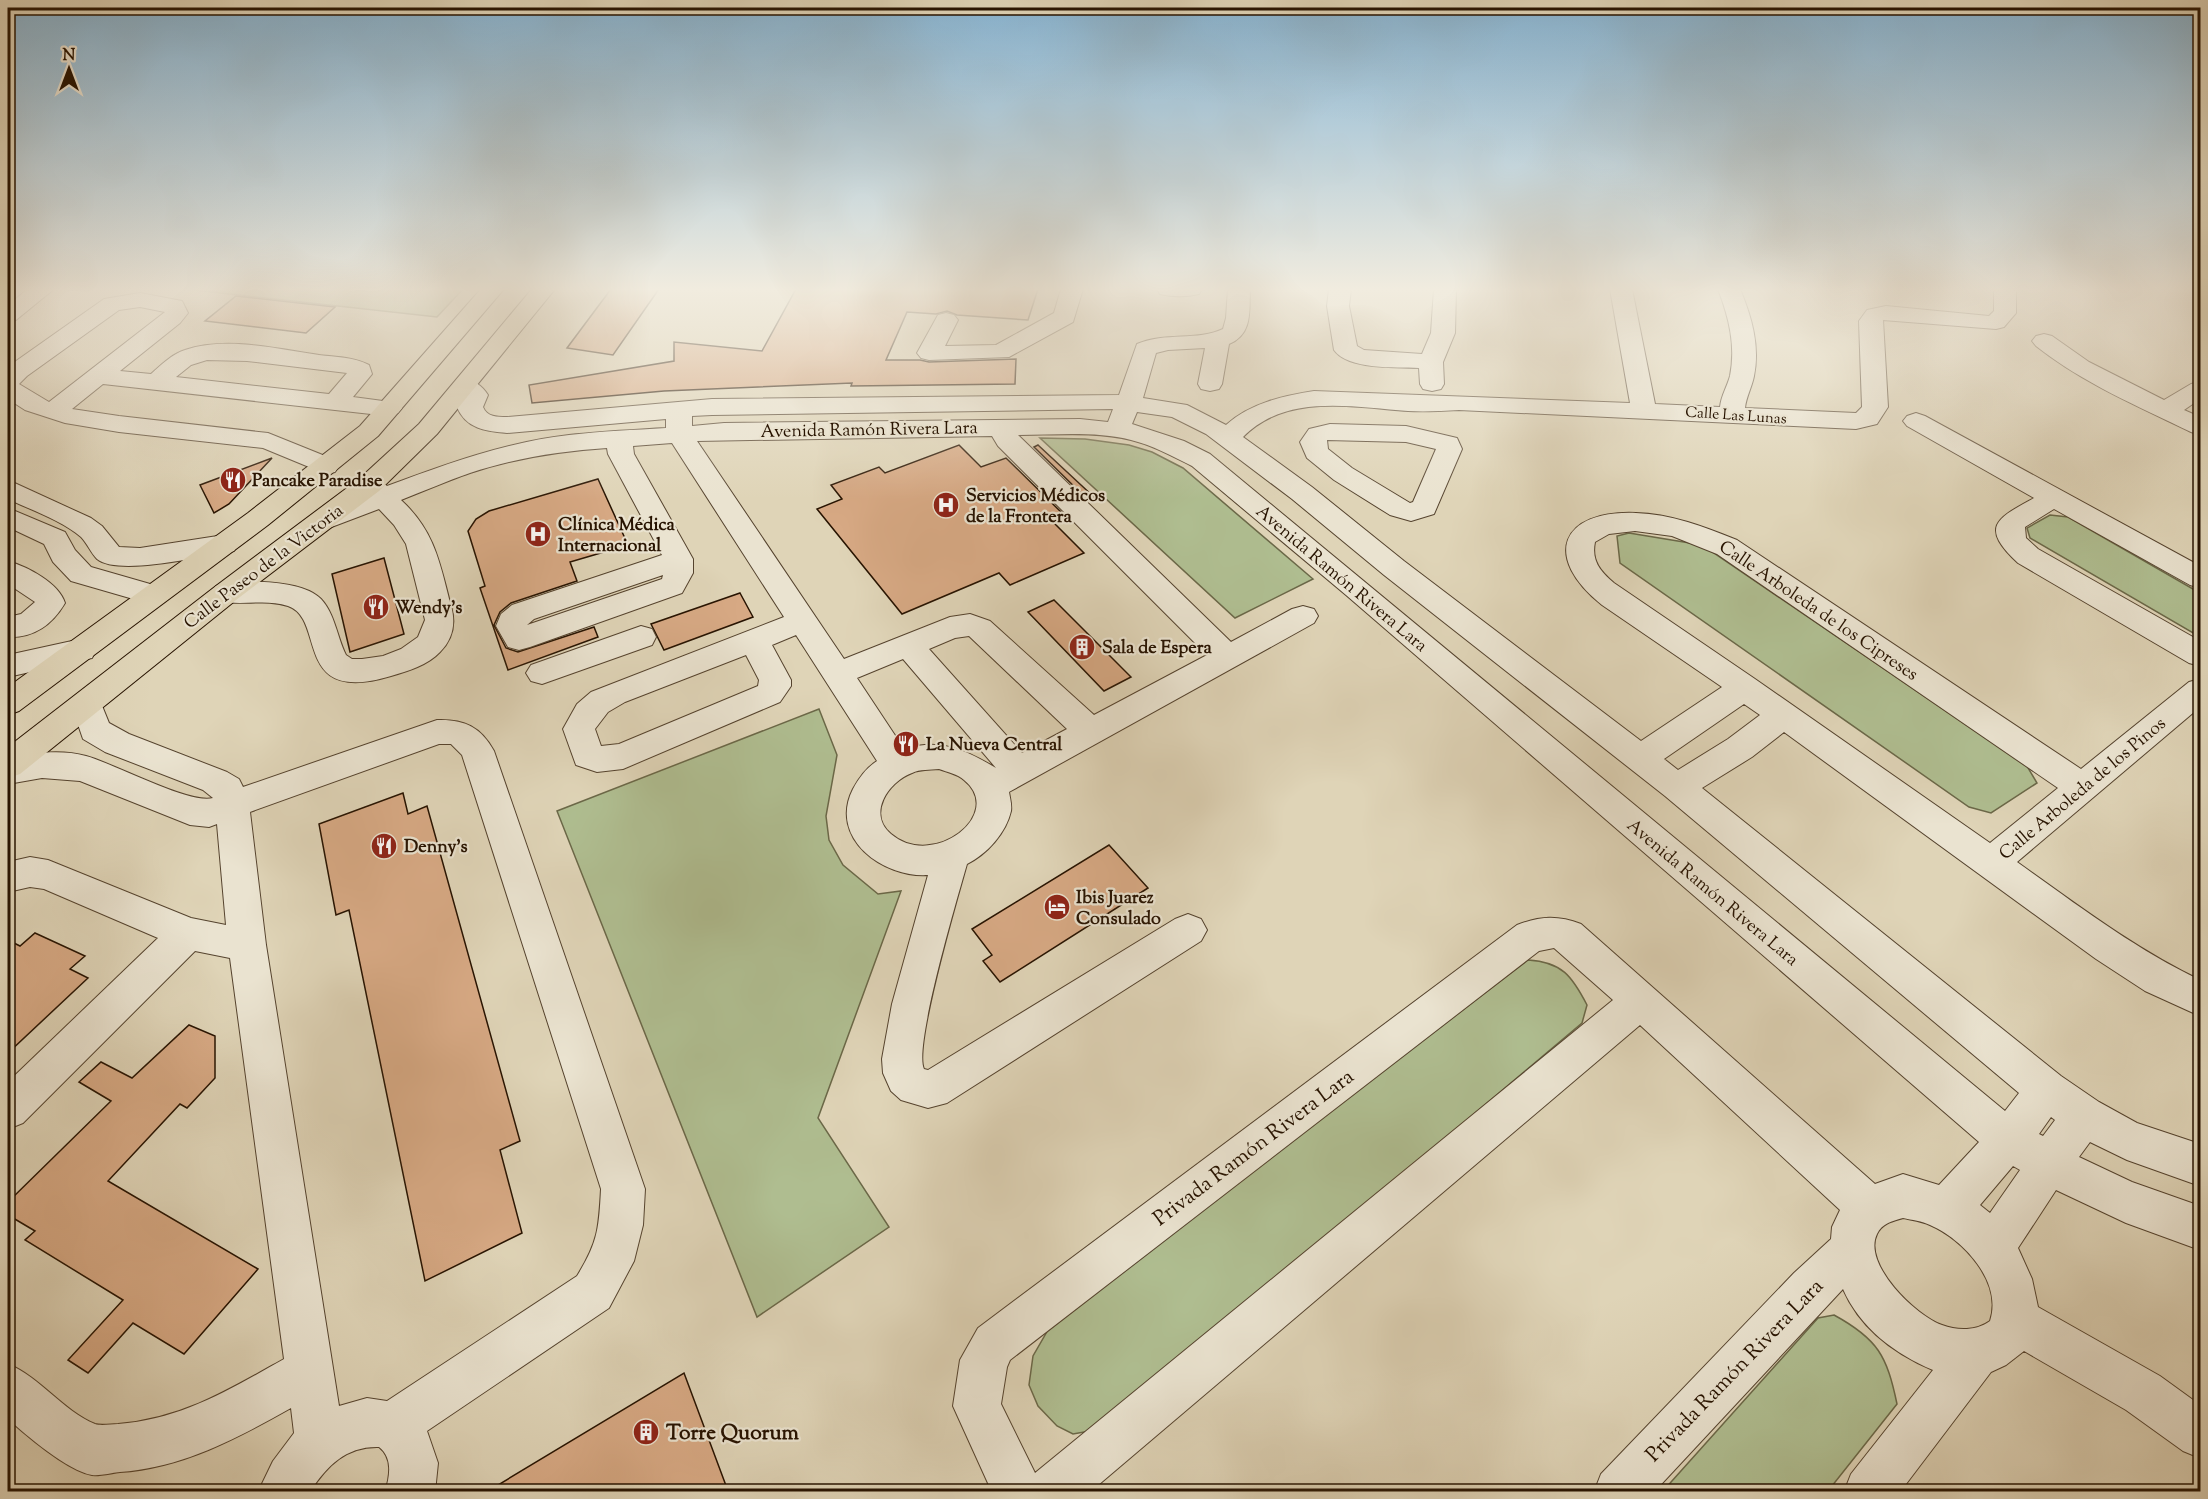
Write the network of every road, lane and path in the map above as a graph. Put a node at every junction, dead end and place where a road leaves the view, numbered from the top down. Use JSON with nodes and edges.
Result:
{"nodes":[{"id":1,"x":35,"y":359,"type":"edge"},
{"id":2,"x":120,"y":359,"type":"edge"},
{"id":3,"x":186,"y":359,"type":"edge"},
{"id":4,"x":283,"y":359,"type":"edge"},
{"id":5,"x":432,"y":359,"type":"edge"},
{"id":6,"x":487,"y":359,"type":"edge"},
{"id":7,"x":1142,"y":359,"type":"edge"},
{"id":8,"x":1215,"y":359,"type":"edge"},
{"id":9,"x":1387,"y":359,"type":"edge"},
{"id":10,"x":1432,"y":359,"type":"edge"},
{"id":11,"x":1634,"y":359,"type":"edge"},
{"id":12,"x":1743,"y":359,"type":"edge"},
{"id":13,"x":1873,"y":359,"type":"edge"},
{"id":14,"x":2066,"y":359,"type":"edge"},
{"id":15,"x":1431,"y":362,"type":"junction"},
{"id":16,"x":99,"y":376,"type":"junction"},
{"id":17,"x":8,"y":382,"type":"edge"},
{"id":18,"x":156,"y":383,"type":"junction"},
{"id":19,"x":1210,"y":384,"type":"dead end"},
{"id":20,"x":465,"y":386,"type":"junction"},
{"id":21,"x":8,"y":388,"type":"edge"},
{"id":22,"x":2200,"y":389,"type":"edge"},
{"id":23,"x":1433,"y":399,"type":"junction"},
{"id":24,"x":389,"y":408,"type":"junction"},
{"id":25,"x":1644,"y":410,"type":"junction"},
{"id":26,"x":2166,"y":410,"type":"junction"},
{"id":27,"x":1178,"y":411,"type":"junction"},
{"id":28,"x":52,"y":412,"type":"junction"},
{"id":29,"x":1733,"y":415,"type":"junction"},
{"id":30,"x":1123,"y":416,"type":"junction"},
{"id":31,"x":299,"y":417,"type":"junction"},
{"id":32,"x":680,"y":421,"type":"junction"},
{"id":33,"x":1916,"y":421,"type":"dead end"},
{"id":34,"x":2200,"y":427,"type":"edge"},
{"id":35,"x":1002,"y":428,"type":"junction"},
{"id":36,"x":619,"y":438,"type":"junction"},
{"id":37,"x":1228,"y":438,"type":"junction"},
{"id":38,"x":326,"y":466,"type":"junction"},
{"id":39,"x":1343,"y":474,"type":"junction"},
{"id":40,"x":8,"y":488,"type":"edge"},
{"id":41,"x":374,"y":491,"type":"junction"},
{"id":42,"x":1302,"y":493,"type":"junction"},
{"id":43,"x":2054,"y":498,"type":"junction"},
{"id":44,"x":8,"y":517,"type":"edge"},
{"id":45,"x":321,"y":522,"type":"joint"},
{"id":46,"x":224,"y":544,"type":"junction"},
{"id":47,"x":679,"y":559,"type":"junction"},
{"id":48,"x":1394,"y":568,"type":"junction"},
{"id":49,"x":8,"y":571,"type":"edge"},
{"id":50,"x":2200,"y":578,"type":"edge"},
{"id":51,"x":1356,"y":588,"type":"junction"},
{"id":52,"x":226,"y":593,"type":"junction"},
{"id":53,"x":154,"y":595,"type":"junction"},
{"id":54,"x":626,"y":604,"type":"junction"},
{"id":55,"x":1303,"y":616,"type":"dead end"},
{"id":56,"x":803,"y":621,"type":"junction"},
{"id":57,"x":8,"y":627,"type":"edge"},
{"id":58,"x":641,"y":637,"type":"junction"},
{"id":59,"x":754,"y":640,"type":"junction"},
{"id":60,"x":908,"y":645,"type":"junction"},
{"id":61,"x":81,"y":650,"type":"junction"},
{"id":62,"x":2200,"y":655,"type":"edge"},
{"id":63,"x":1228,"y":657,"type":"junction"},
{"id":64,"x":8,"y":666,"type":"edge"},
{"id":65,"x":542,"y":673,"type":"dead end"},
{"id":66,"x":837,"y":674,"type":"junction"},
{"id":67,"x":656,"y":678,"type":"junction"},
{"id":68,"x":1744,"y":688,"type":"junction"},
{"id":69,"x":2200,"y":690,"type":"edge"},
{"id":70,"x":8,"y":703,"type":"edge"},
{"id":71,"x":87,"y":704,"type":"junction"},
{"id":72,"x":1783,"y":715,"type":"junction"},
{"id":73,"x":1090,"y":732,"type":"junction"},
{"id":74,"x":1641,"y":758,"type":"junction"},
{"id":75,"x":8,"y":765,"type":"edge"},
{"id":76,"x":897,"y":765,"type":"junction"},
{"id":77,"x":8,"y":771,"type":"edge"},
{"id":78,"x":1004,"y":778,"type":"junction"},
{"id":79,"x":1677,"y":787,"type":"junction"},
{"id":80,"x":2082,"y":787,"type":"junction"},
{"id":81,"x":232,"y":806,"type":"junction"},
{"id":82,"x":951,"y":857,"type":"junction"},
{"id":83,"x":1990,"y":863,"type":"junction"},
{"id":84,"x":8,"y":877,"type":"edge"},
{"id":85,"x":1188,"y":930,"type":"dead end"},
{"id":86,"x":188,"y":934,"type":"junction"},
{"id":87,"x":247,"y":945,"type":"junction"},
{"id":88,"x":2200,"y":999,"type":"edge"},
{"id":89,"x":1642,"y":1000,"type":"junction"},
{"id":90,"x":2047,"y":1090,"type":"junction"},
{"id":91,"x":8,"y":1109,"type":"edge"},
{"id":92,"x":2084,"y":1116,"type":"junction"},
{"id":93,"x":2009,"y":1139,"type":"junction"},
{"id":94,"x":2048,"y":1163,"type":"junction"},
{"id":95,"x":2200,"y":1165,"type":"edge"},
{"id":96,"x":1868,"y":1207,"type":"junction"},
{"id":97,"x":1947,"y":1209,"type":"junction"},
{"id":98,"x":2200,"y":1228,"type":"edge"},
{"id":99,"x":1992,"y":1246,"type":"junction"},
{"id":100,"x":1852,"y":1250,"type":"junction"},
{"id":101,"x":2015,"y":1320,"type":"junction"},
{"id":102,"x":1976,"y":1353,"type":"junction"},
{"id":103,"x":310,"y":1371,"type":"junction"},
{"id":104,"x":8,"y":1388,"type":"edge"},
{"id":105,"x":392,"y":1426,"type":"junction"},
{"id":106,"x":2200,"y":1434,"type":"edge"},
{"id":107,"x":320,"y":1442,"type":"junction"},
{"id":108,"x":283,"y":1491,"type":"edge"},
{"id":109,"x":410,"y":1491,"type":"edge"},
{"id":110,"x":1018,"y":1491,"type":"edge"},
{"id":111,"x":1051,"y":1491,"type":"edge"},
{"id":112,"x":1619,"y":1491,"type":"edge"},
{"id":113,"x":1869,"y":1491,"type":"edge"}],
"edges":[{"from":1,"to":17,"type":"street"},
{"from":2,"to":16,"type":"street"},
{"from":3,"to":18,"type":"street"},
{"from":4,"to":31,"type":"street"},
{"from":5,"to":24,"type":"main road"},
{"from":6,"to":20,"type":"main road"},
{"from":7,"to":30,"type":"street"},
{"from":8,"to":19,"type":"street"},
{"from":9,"to":15,"type":"street"},
{"from":10,"to":15,"type":"street"},
{"from":11,"to":25,"type":"street"},
{"from":12,"to":29,"type":"street"},
{"from":13,"to":29,"type":"street","name":"Calle Las Lunas"},
{"from":14,"to":26,"type":"street"},
{"from":15,"to":23,"type":"street"},
{"from":16,"to":18,"type":"street"},
{"from":16,"to":28,"type":"street"},
{"from":18,"to":31,"type":"street"},
{"from":20,"to":32,"type":"street","name":"Avenida Ramón Rivera Lara"},
{"from":20,"to":41,"type":"main road"},
{"from":21,"to":28,"type":"street"},
{"from":22,"to":26,"type":"street"},
{"from":23,"to":25,"type":"street","name":"Calle Las Lunas"},
{"from":23,"to":27,"type":"street","name":"Calle Las Lunas"},
{"from":23,"to":37,"type":"street","name":"Calle Las Lunas"},
{"from":24,"to":31,"type":"street"},
{"from":24,"to":38,"type":"main road"},
{"from":25,"to":29,"type":"street","name":"Calle Las Lunas"},
{"from":26,"to":34,"type":"street"},
{"from":27,"to":30,"type":"street","name":"Avenida Ramón Rivera Lara"},
{"from":27,"to":37,"type":"street","name":"Avenida Ramón Rivera Lara"},
{"from":28,"to":31,"type":"street"},
{"from":30,"to":32,"type":"street","name":"Avenida Ramón Rivera Lara"},
{"from":30,"to":35,"type":"street","name":"Avenida Ramón Rivera Lara"},
{"from":30,"to":51,"type":"street","name":"Avenida Ramón Rivera Lara"},
{"from":31,"to":38,"type":"street"},
{"from":32,"to":35,"type":"street","name":"Avenida Ramón Rivera Lara"},
{"from":32,"to":36,"type":"street","name":"Avenida Ramón Rivera Lara"},
{"from":32,"to":56,"type":"street"},
{"from":33,"to":43,"type":"street"},
{"from":35,"to":63,"type":"street"},
{"from":36,"to":41,"type":"street","name":"Avenida Ramón Rivera Lara"},
{"from":36,"to":47,"type":"street"},
{"from":37,"to":42,"type":"street","name":"Avenida Ramón Rivera Lara"},
{"from":38,"to":46,"type":"main road"},
{"from":39,"to":39,"type":"street"},
{"from":39,"to":42,"type":"street"},
{"from":40,"to":46,"type":"street"},
{"from":41,"to":45,"type":"street","name":"Avenida Ramón Rivera Lara"},
{"from":41,"to":52,"type":"street"},
{"from":42,"to":48,"type":"street","name":"Avenida Ramón Rivera Lara"},
{"from":43,"to":50,"type":"street"},
{"from":43,"to":62,"type":"street"},
{"from":44,"to":53,"type":"street"},
{"from":45,"to":52,"type":"main road","name":"Calle Paseo de la Victoria"},
{"from":46,"to":53,"type":"main road"},
{"from":47,"to":54,"type":"street"},
{"from":47,"to":54,"type":"street"},
{"from":48,"to":51,"type":"street"},
{"from":48,"to":74,"type":"street","name":"Avenida Ramón Rivera Lara"},
{"from":49,"to":57,"type":"street"},
{"from":51,"to":93,"type":"street","name":"Avenida Ramón Rivera Lara"},
{"from":52,"to":71,"type":"main road","name":"Calle Paseo de la Victoria"},
{"from":53,"to":61,"type":"main road"},
{"from":54,"to":58,"type":"street"},
{"from":55,"to":63,"type":"street"},
{"from":56,"to":59,"type":"street"},
{"from":56,"to":66,"type":"street"},
{"from":58,"to":65,"type":"street"},
{"from":58,"to":67,"type":"street"},
{"from":59,"to":67,"type":"street"},
{"from":59,"to":67,"type":"street"},
{"from":60,"to":66,"type":"street"},
{"from":60,"to":73,"type":"street"},
{"from":60,"to":78,"type":"street"},
{"from":61,"to":64,"type":"street"},
{"from":61,"to":70,"type":"main road"},
{"from":63,"to":73,"type":"street"},
{"from":66,"to":76,"type":"street"},
{"from":68,"to":72,"type":"street","name":"Calle Arboleda de los Cipreses"},
{"from":68,"to":74,"type":"street"},
{"from":68,"to":80,"type":"street","name":"Calle Arboleda de los Cipreses"},
{"from":69,"to":80,"type":"street","name":"Calle Arboleda de los Pinos"},
{"from":71,"to":75,"type":"main road","name":"Calle Paseo de la Victoria"},
{"from":71,"to":81,"type":"street"},
{"from":72,"to":79,"type":"street"},
{"from":72,"to":83,"type":"street","name":"Calle Arboleda de los Cipreses"},
{"from":73,"to":78,"type":"street"},
{"from":74,"to":79,"type":"street","name":"Avenida Ramón Rivera Lara"},
{"from":76,"to":78,"type":"street"},
{"from":76,"to":82,"type":"street"},
{"from":77,"to":81,"type":"street"},
{"from":78,"to":82,"type":"street"},
{"from":79,"to":90,"type":"street","name":"Avenida Ramón Rivera Lara"},
{"from":80,"to":83,"type":"street","name":"Calle Arboleda de los Pinos"},
{"from":81,"to":87,"type":"street"},
{"from":81,"to":105,"type":"street"},
{"from":82,"to":85,"type":"street"},
{"from":83,"to":88,"type":"street","name":"Calle Arboleda de los Cipreses"},
{"from":84,"to":86,"type":"street"},
{"from":86,"to":87,"type":"street"},
{"from":86,"to":91,"type":"street"},
{"from":87,"to":103,"type":"street"},
{"from":89,"to":96,"type":"street","name":"Privada Ramón Rivera Lara"},
{"from":89,"to":110,"type":"street","name":"Privada Ramón Rivera Lara"},
{"from":89,"to":111,"type":"street"},
{"from":90,"to":92,"type":"street","name":"Avenida Ramón Rivera Lara"},
{"from":90,"to":93,"type":"street"},
{"from":92,"to":94,"type":"street"},
{"from":92,"to":95,"type":"street","name":"Avenida Ramón Rivera Lara"},
{"from":93,"to":94,"type":"street","name":"Avenida Ramón Rivera Lara"},
{"from":93,"to":97,"type":"street"},
{"from":94,"to":98,"type":"street","name":"Avenida Ramón Rivera Lara"},
{"from":94,"to":99,"type":"street"},
{"from":96,"to":97,"type":"street"},
{"from":96,"to":100,"type":"street"},
{"from":97,"to":99,"type":"street"},
{"from":99,"to":101,"type":"street"},
{"from":100,"to":102,"type":"street"},
{"from":100,"to":112,"type":"street","name":"Privada Ramón Rivera Lara"},
{"from":101,"to":102,"type":"street"},
{"from":101,"to":106,"type":"street"},
{"from":102,"to":113,"type":"street"},
{"from":103,"to":104,"type":"street"},
{"from":103,"to":107,"type":"street"},
{"from":105,"to":107,"type":"street"},
{"from":105,"to":109,"type":"street"},
{"from":107,"to":108,"type":"street"}]}
